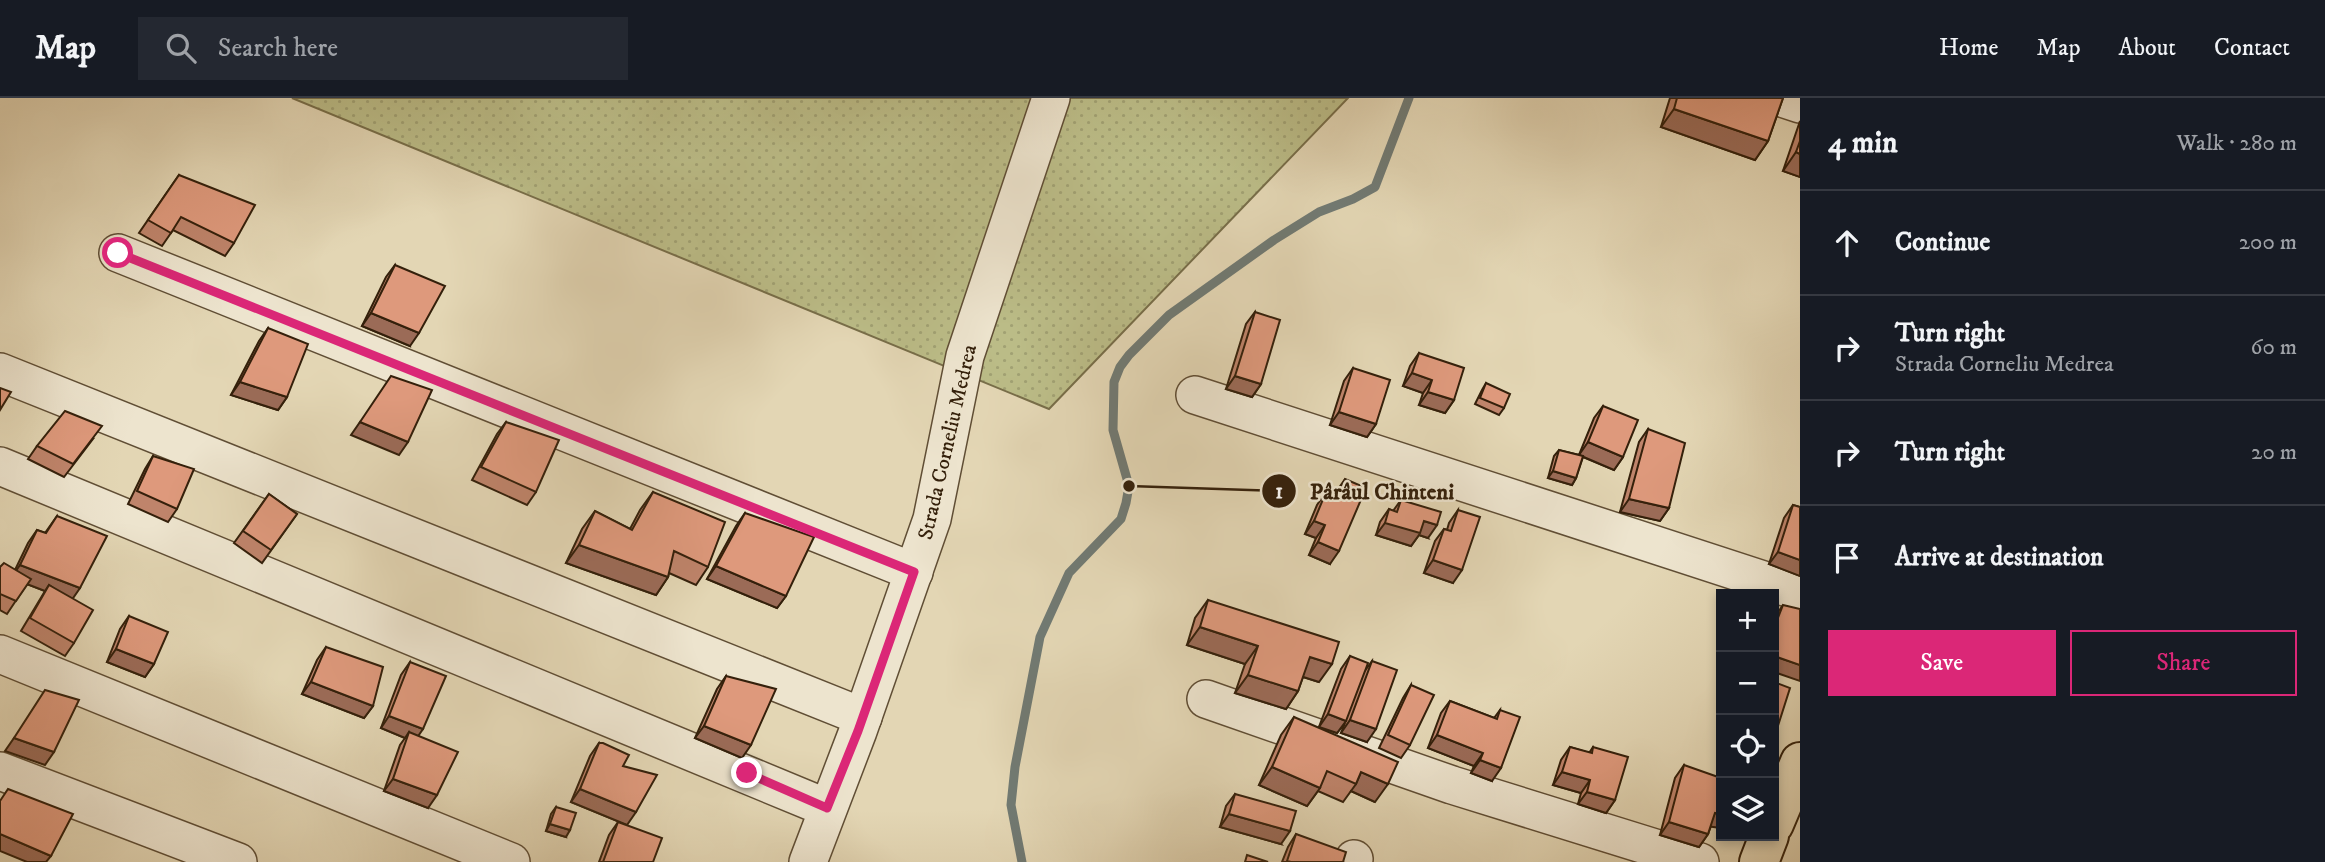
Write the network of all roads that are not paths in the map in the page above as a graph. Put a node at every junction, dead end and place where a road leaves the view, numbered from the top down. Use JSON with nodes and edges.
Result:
{"nodes":[{"id":1,"x":1051,"y":98,"type":"edge"},
{"id":2,"x":1782,"y":98,"type":"edge"},
{"id":3,"x":1800,"y":104,"type":"edge"},
{"id":4,"x":118,"y":253,"type":"dead end"},
{"id":5,"x":0,"y":372,"type":"edge"},
{"id":6,"x":1195,"y":395,"type":"dead end"},
{"id":7,"x":0,"y":466,"type":"edge"},
{"id":8,"x":914,"y":572,"type":"junction"},
{"id":9,"x":1800,"y":592,"type":"edge"},
{"id":10,"x":0,"y":654,"type":"edge"},
{"id":11,"x":1206,"y":699,"type":"dead end"},
{"id":12,"x":863,"y":717,"type":"junction"},
{"id":13,"x":1800,"y":762,"type":"edge"},
{"id":14,"x":0,"y":771,"type":"edge"},
{"id":15,"x":827,"y":808,"type":"junction"},
{"id":16,"x":1779,"y":812,"type":"edge"},
{"id":17,"x":1767,"y":841,"type":"edge"},
{"id":18,"x":238,"y":862,"type":"edge"},
{"id":19,"x":511,"y":862,"type":"edge"},
{"id":20,"x":808,"y":862,"type":"edge"},
{"id":21,"x":1700,"y":862,"type":"edge"},
{"id":22,"x":1759,"y":862,"type":"edge"}],
"edges":[{"from":1,"to":8,"type":"street","name":"Strada Corneliu Medrea"},
{"from":2,"to":3,"type":"street"},
{"from":4,"to":8,"type":"street"},
{"from":5,"to":12,"type":"street"},
{"from":6,"to":9,"type":"street"},
{"from":7,"to":15,"type":"street"},
{"from":8,"to":12,"type":"street","name":"Strada Corneliu Medrea"},
{"from":10,"to":19,"type":"street"},
{"from":11,"to":21,"type":"street"},
{"from":12,"to":15,"type":"street","name":"Strada Corneliu Medrea"},
{"from":13,"to":16,"type":"main road"},
{"from":14,"to":18,"type":"street"},
{"from":15,"to":20,"type":"street","name":"Strada Corneliu Medrea"},
{"from":17,"to":22,"type":"main road"}]}
